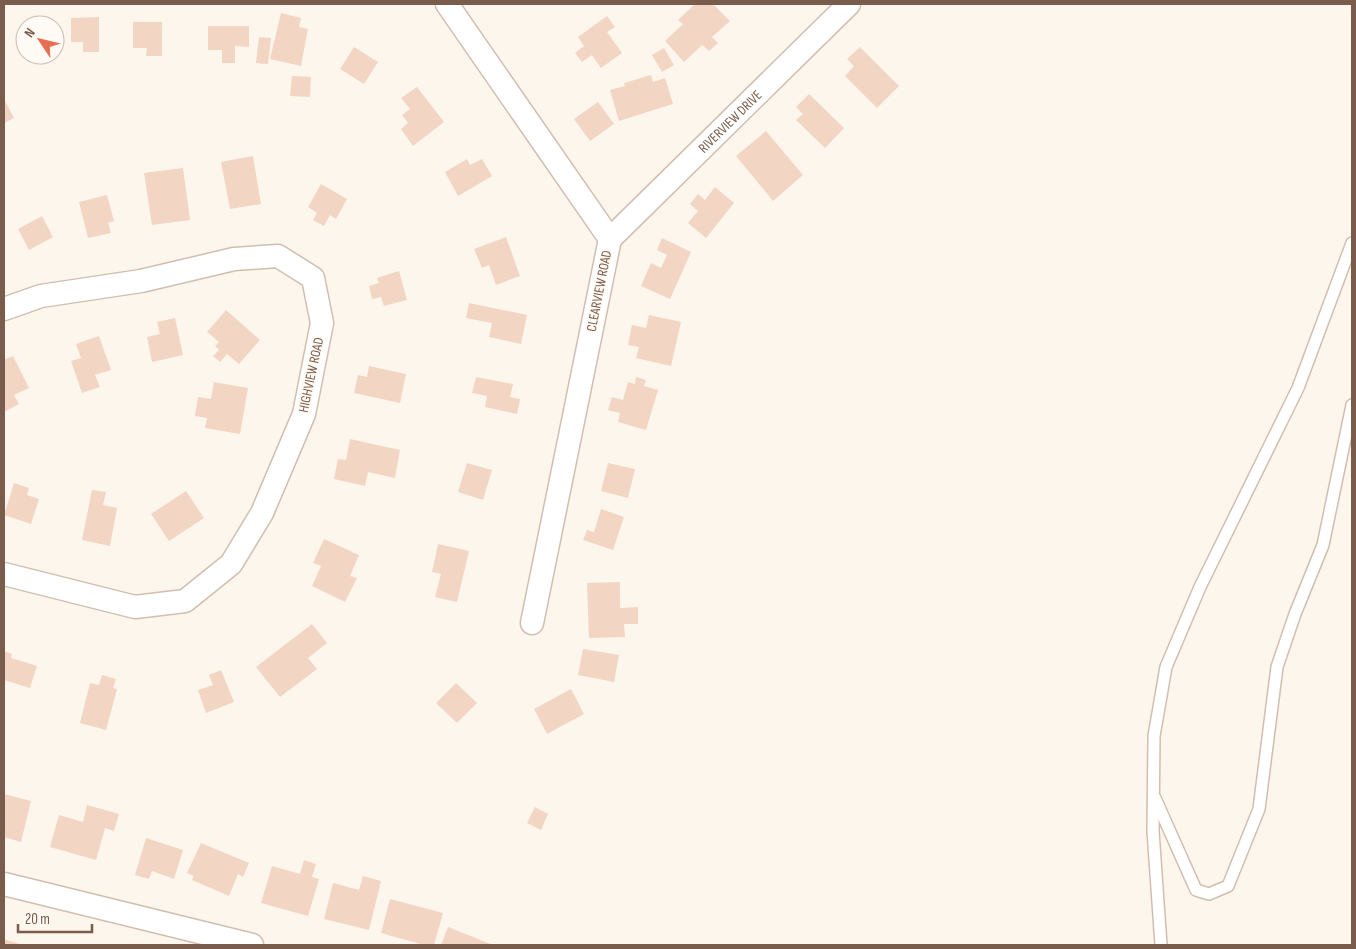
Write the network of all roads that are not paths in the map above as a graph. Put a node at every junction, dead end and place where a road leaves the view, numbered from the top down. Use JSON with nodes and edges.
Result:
{"nodes":[{"id":1,"x":447,"y":4,"type":"edge"},
{"id":2,"x":849,"y":4,"type":"edge"},
{"id":3,"x":610,"y":239,"type":"junction"},
{"id":4,"x":1352,"y":243,"type":"edge"},
{"id":5,"x":4,"y":309,"type":"edge"},
{"id":6,"x":1352,"y":405,"type":"edge"},
{"id":7,"x":4,"y":574,"type":"edge"},
{"id":8,"x":532,"y":622,"type":"dead end"},
{"id":9,"x":1153,"y":794,"type":"junction"},
{"id":10,"x":4,"y":884,"type":"edge"},
{"id":11,"x":252,"y":945,"type":"edge"},
{"id":12,"x":1161,"y":945,"type":"edge"}],
"edges":[{"from":1,"to":3,"type":"street","name":"CLEARVIEW ROAD"},
{"from":2,"to":3,"type":"street","name":"RIVERVIEW DRIVE"},
{"from":3,"to":8,"type":"street","name":"CLEARVIEW ROAD"},
{"from":4,"to":9,"type":"lane"},
{"from":5,"to":7,"type":"street","name":"HIGHVIEW ROAD"},
{"from":6,"to":9,"type":"lane"},
{"from":9,"to":12,"type":"lane"},
{"from":10,"to":11,"type":"street"}]}
